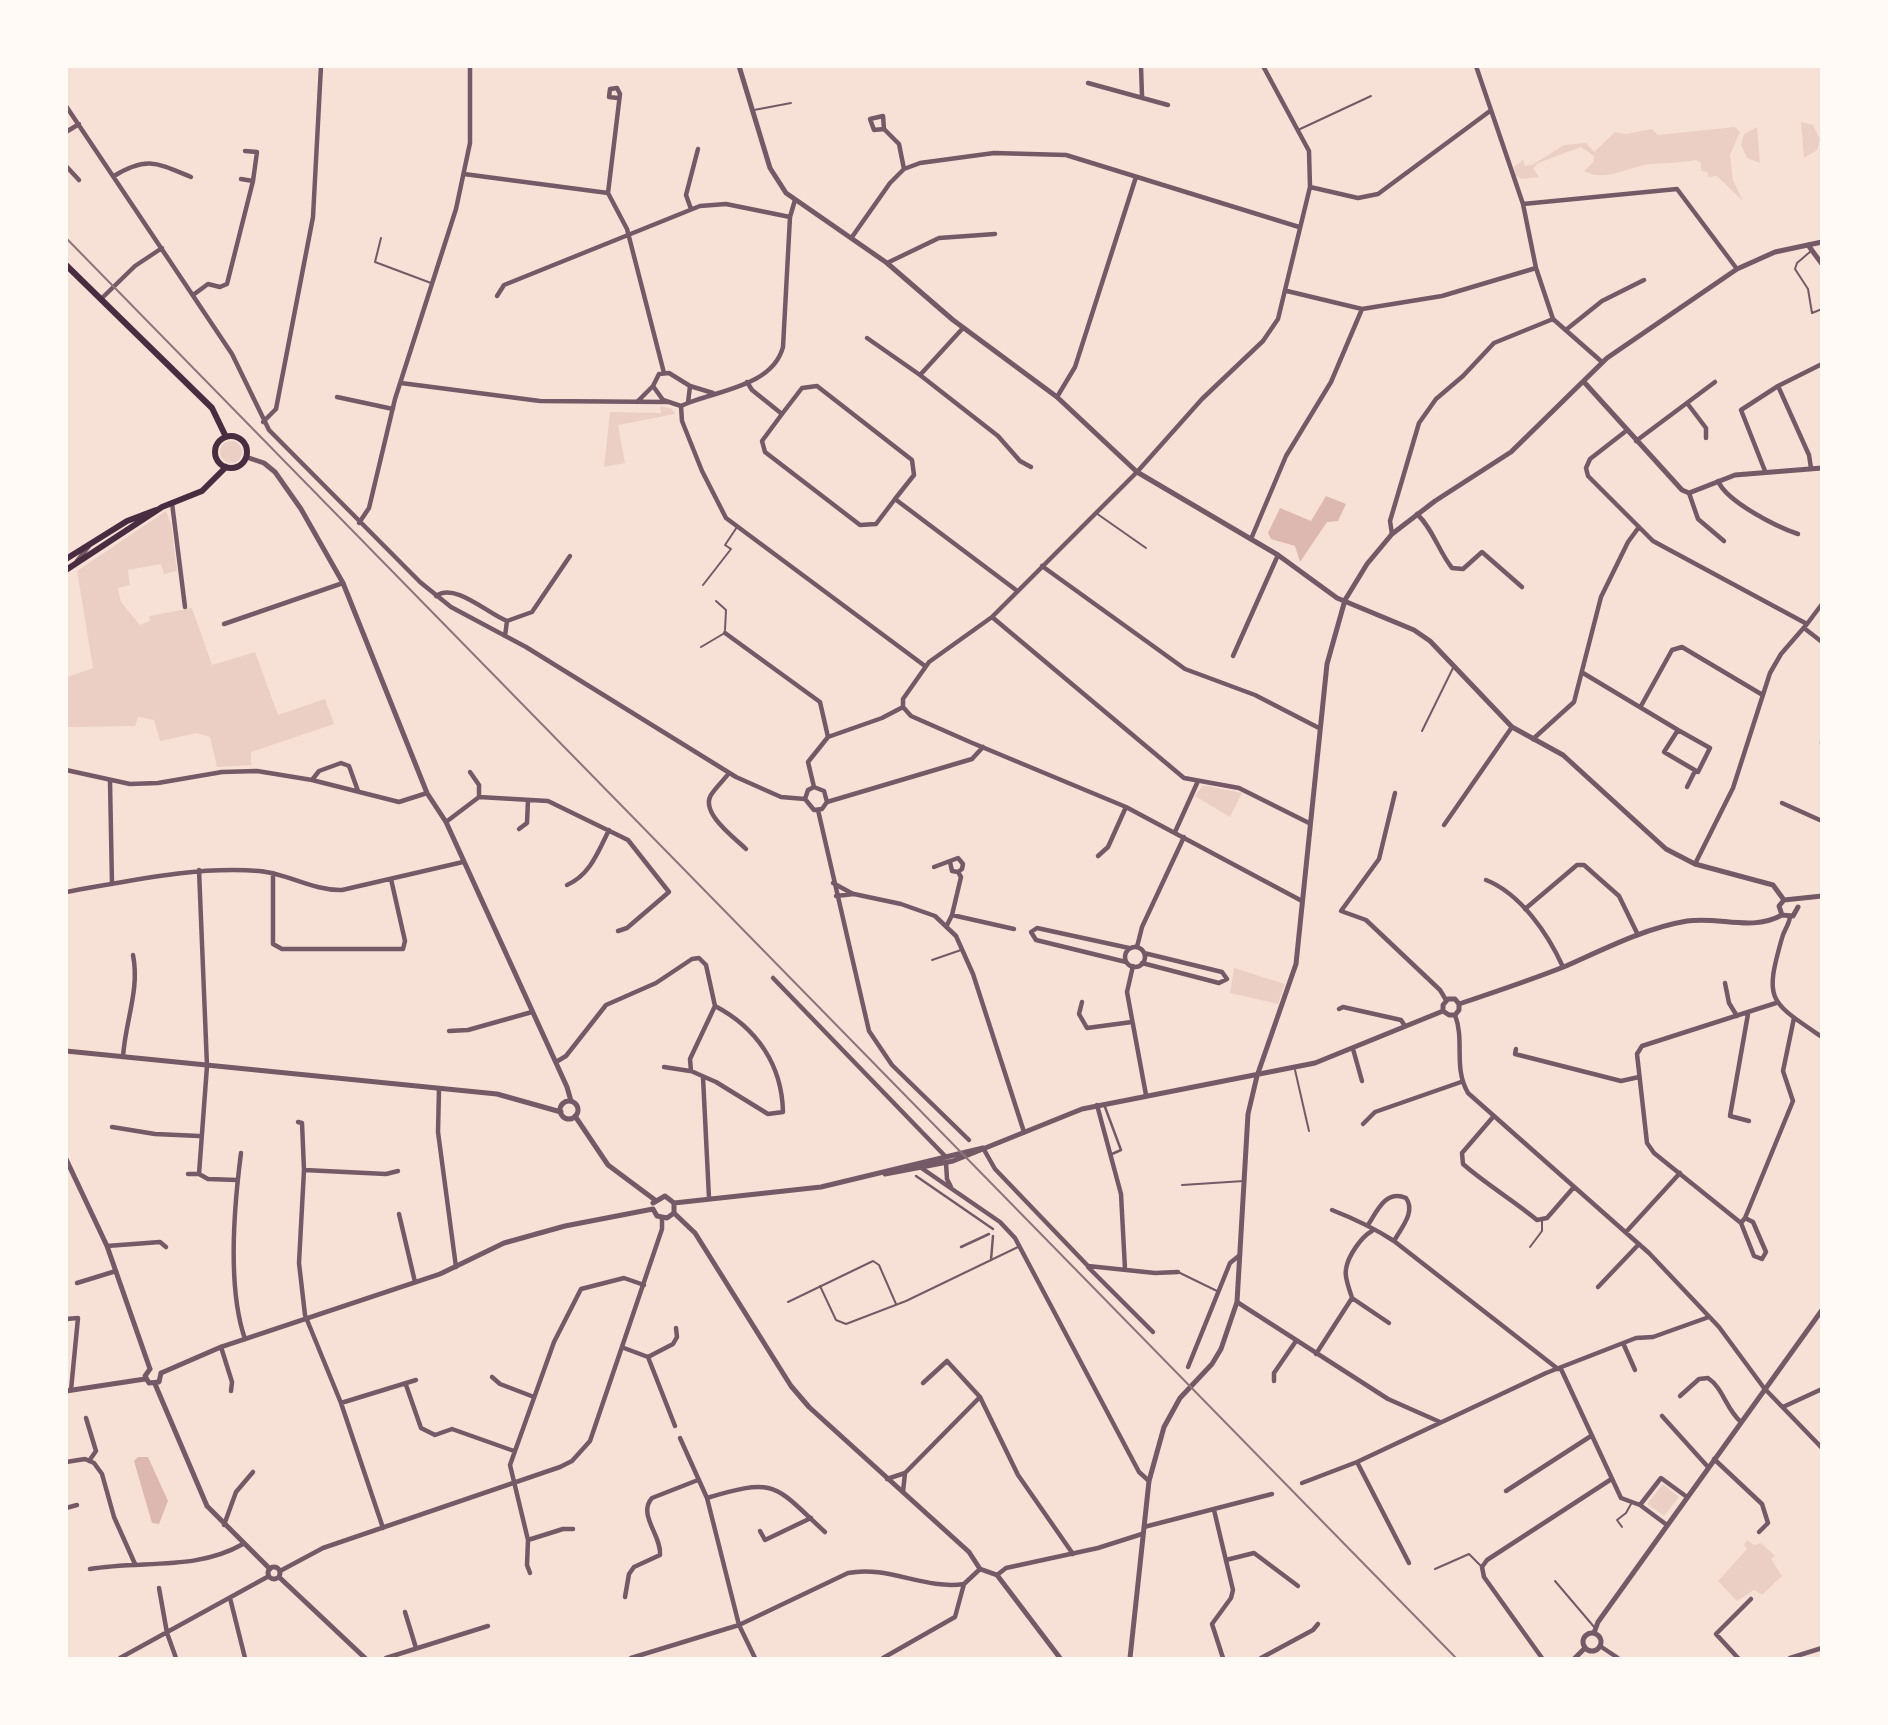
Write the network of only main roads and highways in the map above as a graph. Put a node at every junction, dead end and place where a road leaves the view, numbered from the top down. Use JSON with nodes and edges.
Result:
{"nodes":[{"id":1,"x":66,"y":265,"type":"edge"},
{"id":2,"x":226,"y":437,"type":"junction"},
{"id":3,"x":226,"y":467,"type":"junction"},
{"id":4,"x":158,"y":510,"type":"junction"},
{"id":5,"x":66,"y":559,"type":"edge"},
{"id":6,"x":69,"y":568,"type":"edge"}],
"edges":[{"from":1,"to":2,"type":"main road"},
{"from":2,"to":3,"type":"main road"},
{"from":2,"to":3,"type":"main road"},
{"from":3,"to":4,"type":"main road"},
{"from":4,"to":5,"type":"main road"},
{"from":4,"to":6,"type":"main road"}]}
